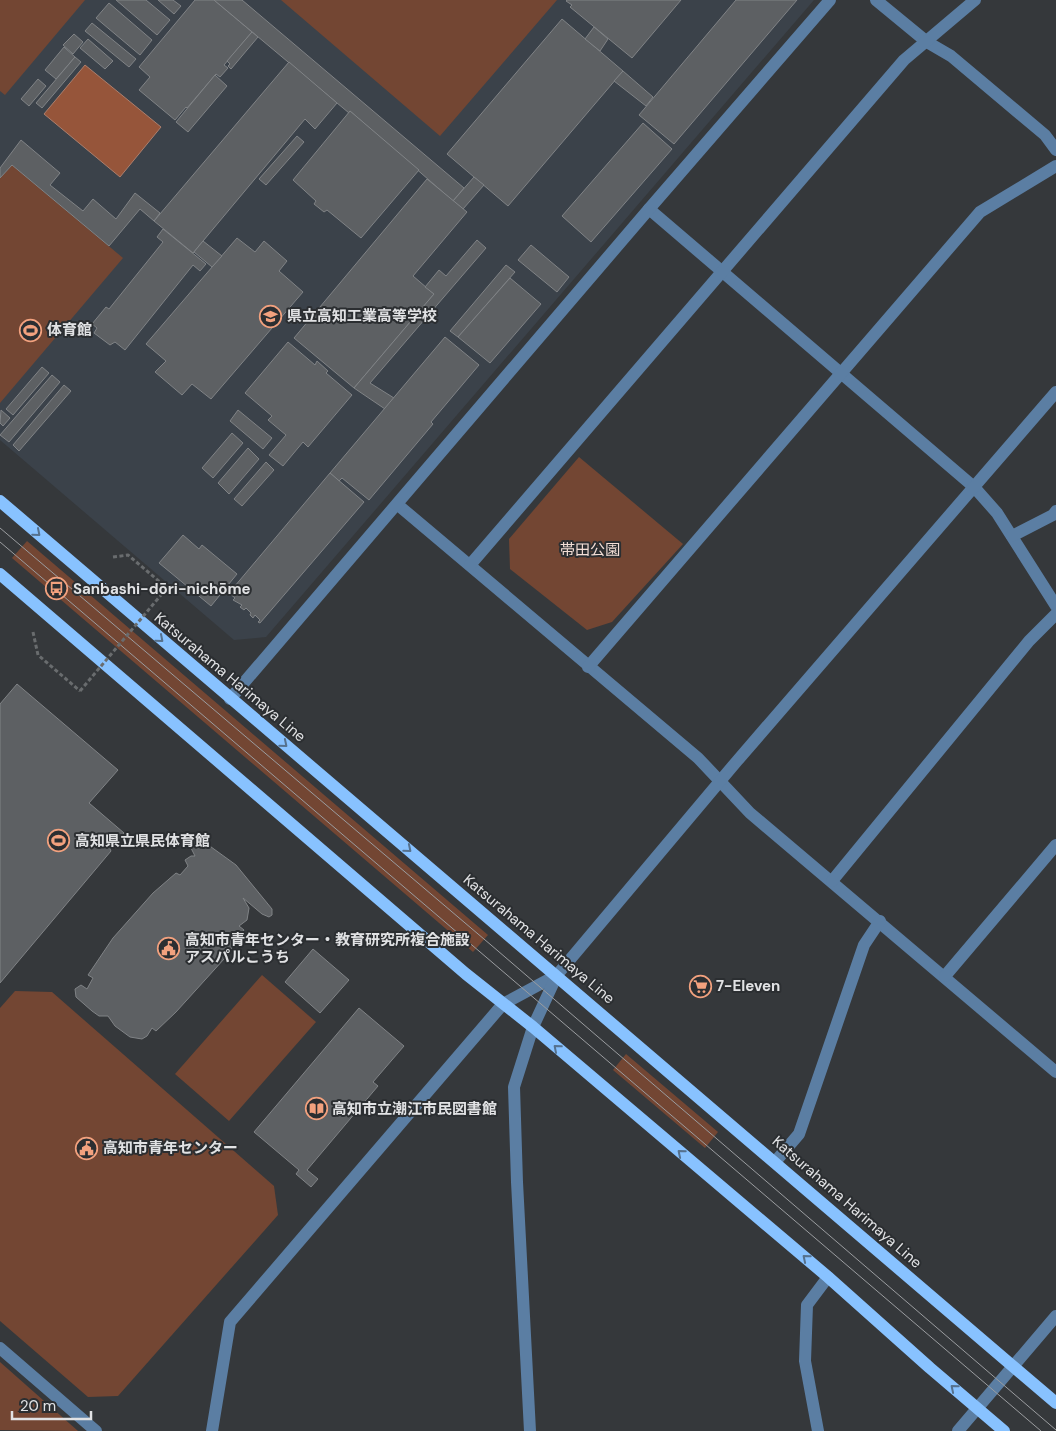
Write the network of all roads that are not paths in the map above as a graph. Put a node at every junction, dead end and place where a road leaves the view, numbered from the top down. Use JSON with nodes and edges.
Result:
{"nodes":[{"id":1,"x":830,"y":0,"type":"edge"},
{"id":2,"x":876,"y":0,"type":"edge"},
{"id":3,"x":975,"y":0,"type":"edge"},
{"id":4,"x":927,"y":42,"type":"junction"},
{"id":5,"x":1056,"y":150,"type":"edge"},
{"id":6,"x":1056,"y":166,"type":"edge"},
{"id":7,"x":649,"y":209,"type":"junction"},
{"id":8,"x":722,"y":271,"type":"junction"},
{"id":9,"x":841,"y":375,"type":"junction"},
{"id":10,"x":1056,"y":392,"type":"edge"},
{"id":11,"x":974,"y":487,"type":"junction"},
{"id":12,"x":0,"y":501,"type":"edge"},
{"id":13,"x":398,"y":505,"type":"junction"},
{"id":14,"x":1056,"y":512,"type":"edge"},
{"id":15,"x":1012,"y":536,"type":"junction"},
{"id":16,"x":470,"y":565,"type":"junction"},
{"id":17,"x":0,"y":574,"type":"edge"},
{"id":18,"x":1056,"y":606,"type":"edge"},
{"id":19,"x":1056,"y":614,"type":"edge"},
{"id":20,"x":588,"y":667,"type":"junction"},
{"id":21,"x":230,"y":699,"type":"junction"},
{"id":22,"x":720,"y":782,"type":"junction"},
{"id":23,"x":1056,"y":845,"type":"edge"},
{"id":24,"x":832,"y":881,"type":"junction"},
{"id":25,"x":880,"y":921,"type":"junction"},
{"id":26,"x":557,"y":975,"type":"junction"},
{"id":27,"x":944,"y":976,"type":"junction"},
{"id":28,"x":503,"y":1004,"type":"junction"},
{"id":29,"x":533,"y":1027,"type":"junction"},
{"id":30,"x":1056,"y":1072,"type":"edge"},
{"id":31,"x":775,"y":1162,"type":"junction"},
{"id":32,"x":828,"y":1276,"type":"junction"},
{"id":33,"x":1056,"y":1316,"type":"edge"},
{"id":34,"x":0,"y":1348,"type":"edge"},
{"id":35,"x":1013,"y":1366,"type":"junction"},
{"id":36,"x":1056,"y":1403,"type":"edge"},
{"id":37,"x":977,"y":1408,"type":"junction"},
{"id":38,"x":96,"y":1431,"type":"edge"},
{"id":39,"x":212,"y":1431,"type":"edge"},
{"id":40,"x":530,"y":1431,"type":"edge"},
{"id":41,"x":818,"y":1431,"type":"edge"},
{"id":42,"x":958,"y":1431,"type":"edge"},
{"id":43,"x":1004,"y":1431,"type":"edge"}],
"edges":[{"from":1,"to":7,"type":"street"},
{"from":2,"to":4,"type":"street"},
{"from":3,"to":4,"type":"street"},
{"from":4,"to":5,"type":"street"},
{"from":4,"to":8,"type":"street"},
{"from":6,"to":9,"type":"street"},
{"from":7,"to":8,"type":"street"},
{"from":7,"to":13,"type":"street"},
{"from":8,"to":9,"type":"street"},
{"from":8,"to":16,"type":"street"},
{"from":9,"to":11,"type":"street"},
{"from":9,"to":20,"type":"street"},
{"from":10,"to":11,"type":"street"},
{"from":11,"to":15,"type":"street"},
{"from":11,"to":22,"type":"street"},
{"from":12,"to":21,"type":"main road","name":"Katsurahama Harimaya Line","one_way":true},
{"from":13,"to":16,"type":"street"},
{"from":13,"to":21,"type":"street"},
{"from":14,"to":15,"type":"street"},
{"from":15,"to":18,"type":"street"},
{"from":16,"to":20,"type":"street"},
{"from":17,"to":28,"type":"main road"},
{"from":19,"to":24,"type":"street"},
{"from":20,"to":22,"type":"street"},
{"from":21,"to":26,"type":"main road","name":"Katsurahama Harimaya Line","one_way":true},
{"from":22,"to":24,"type":"street"},
{"from":22,"to":26,"type":"street"},
{"from":23,"to":27,"type":"street"},
{"from":24,"to":25,"type":"street"},
{"from":25,"to":27,"type":"street"},
{"from":25,"to":31,"type":"street"},
{"from":26,"to":28,"type":"street"},
{"from":26,"to":29,"type":"street"},
{"from":26,"to":31,"type":"main road","name":"Katsurahama Harimaya Line"},
{"from":27,"to":30,"type":"street"},
{"from":28,"to":29,"type":"main road"},
{"from":28,"to":39,"type":"street"},
{"from":32,"to":29,"type":"main road","one_way":true},
{"from":29,"to":40,"type":"street"},
{"from":31,"to":35,"type":"main road","name":"Katsurahama Harimaya Line"},
{"from":37,"to":32,"type":"main road","one_way":true},
{"from":32,"to":41,"type":"street"},
{"from":33,"to":35,"type":"street"},
{"from":34,"to":38,"type":"street"},
{"from":35,"to":36,"type":"main road","name":"Katsurahama Harimaya Line"},
{"from":35,"to":37,"type":"street"},
{"from":37,"to":42,"type":"street"},
{"from":37,"to":43,"type":"main road"}]}
